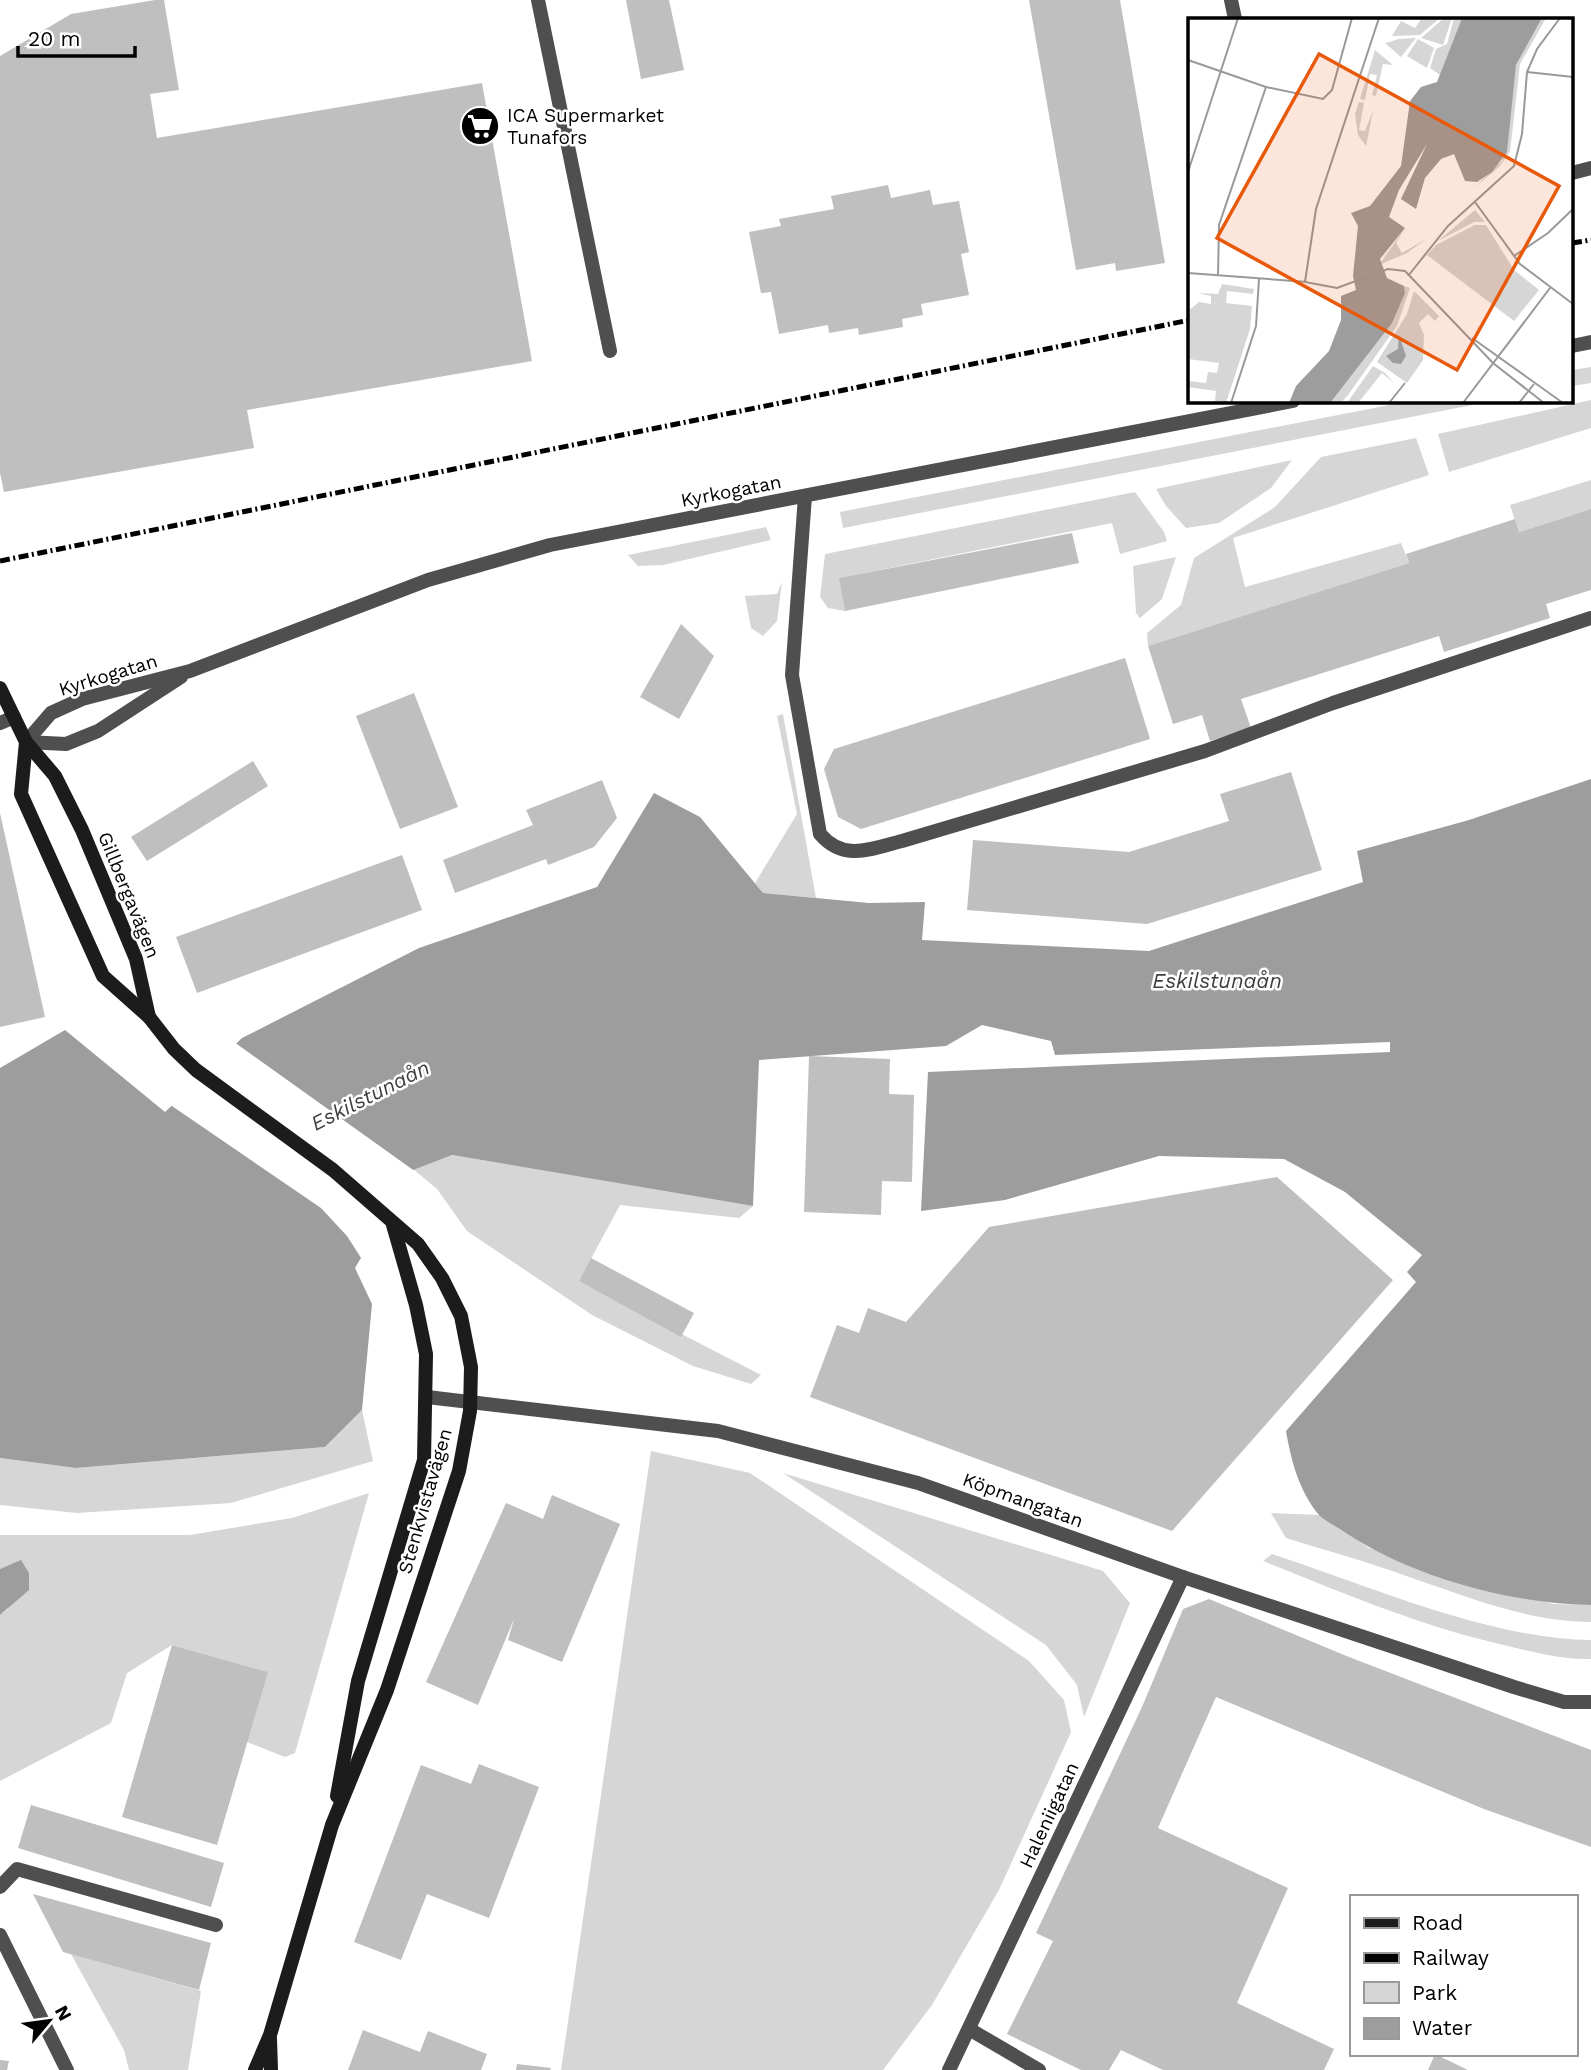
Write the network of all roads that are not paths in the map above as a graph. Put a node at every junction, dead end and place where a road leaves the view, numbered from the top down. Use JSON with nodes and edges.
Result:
{"nodes":[{"id":1,"x":538,"y":0,"type":"edge"},
{"id":2,"x":1231,"y":0,"type":"edge"},
{"id":3,"x":1235,"y":18,"type":"edge"},
{"id":4,"x":1591,"y":168,"type":"edge"},
{"id":5,"x":1574,"y":172,"type":"edge"},
{"id":6,"x":610,"y":351,"type":"dead end"},
{"id":7,"x":1288,"y":402,"type":"edge"},
{"id":8,"x":805,"y":496,"type":"junction"},
{"id":9,"x":1591,"y":618,"type":"edge"},
{"id":10,"x":190,"y":671,"type":"junction"},
{"id":11,"x":0,"y":688,"type":"edge"},
{"id":12,"x":14,"y":717,"type":"junction"},
{"id":13,"x":0,"y":723,"type":"edge"},
{"id":14,"x":26,"y":742,"type":"junction"},
{"id":15,"x":149,"y":1017,"type":"junction"},
{"id":16,"x":393,"y":1225,"type":"junction"},
{"id":17,"x":427,"y":1397,"type":"junction"},
{"id":18,"x":470,"y":1403,"type":"junction"},
{"id":19,"x":1182,"y":1577,"type":"junction"},
{"id":20,"x":1591,"y":1702,"type":"edge"},
{"id":21,"x":332,"y":1825,"type":"junction"},
{"id":22,"x":0,"y":1887,"type":"edge"},
{"id":23,"x":216,"y":1925,"type":"dead end"},
{"id":24,"x":0,"y":1934,"type":"edge"},
{"id":25,"x":969,"y":2029,"type":"junction"},
{"id":26,"x":270,"y":2035,"type":"junction"},
{"id":27,"x":67,"y":2070,"type":"edge"},
{"id":28,"x":255,"y":2070,"type":"edge"},
{"id":29,"x":271,"y":2070,"type":"edge"},
{"id":30,"x":949,"y":2070,"type":"edge"},
{"id":31,"x":1039,"y":2070,"type":"edge"}],
"edges":[{"from":1,"to":6,"type":"street"},
{"from":2,"to":3,"type":"street"},
{"from":4,"to":5,"type":"street"},
{"from":7,"to":8,"type":"street","name":"Kyrkogatan"},
{"from":8,"to":9,"type":"street"},
{"from":8,"to":10,"type":"street","name":"Kyrkogatan"},
{"from":10,"to":14,"type":"street","name":"Kyrkogatan"},
{"from":10,"to":14,"type":"street","name":"Kyrkogatan"},
{"from":11,"to":12,"type":"main road","name":"Gillbergavägen"},
{"from":12,"to":13,"type":"street"},
{"from":12,"to":14,"type":"main road","name":"Gillbergavägen"},
{"from":14,"to":15,"type":"main road","name":"Gillbergavägen"},
{"from":14,"to":15,"type":"main road"},
{"from":15,"to":16,"type":"main road"},
{"from":16,"to":17,"type":"main road","name":"Stenkvistavägen"},
{"from":16,"to":18,"type":"main road","name":"Stenkvistavägen"},
{"from":17,"to":18,"type":"street","name":"Köpmangatan"},
{"from":17,"to":21,"type":"main road","name":"Stenkvistavägen"},
{"from":18,"to":19,"type":"street","name":"Köpmangatan"},
{"from":18,"to":21,"type":"main road","name":"Stenkvistavägen"},
{"from":19,"to":20,"type":"street","name":"Köpmangatan"},
{"from":19,"to":25,"type":"street","name":"Haleniigatan"},
{"from":21,"to":26,"type":"main road","name":"Stenkvistavägen"},
{"from":22,"to":23,"type":"street"},
{"from":24,"to":27,"type":"street"},
{"from":25,"to":30,"type":"street","name":"Haleniigatan"},
{"from":25,"to":31,"type":"street"},
{"from":26,"to":28,"type":"main road","name":"Stenkvistavägen"},
{"from":26,"to":29,"type":"main road","name":"Stenkvistavägen"}]}
